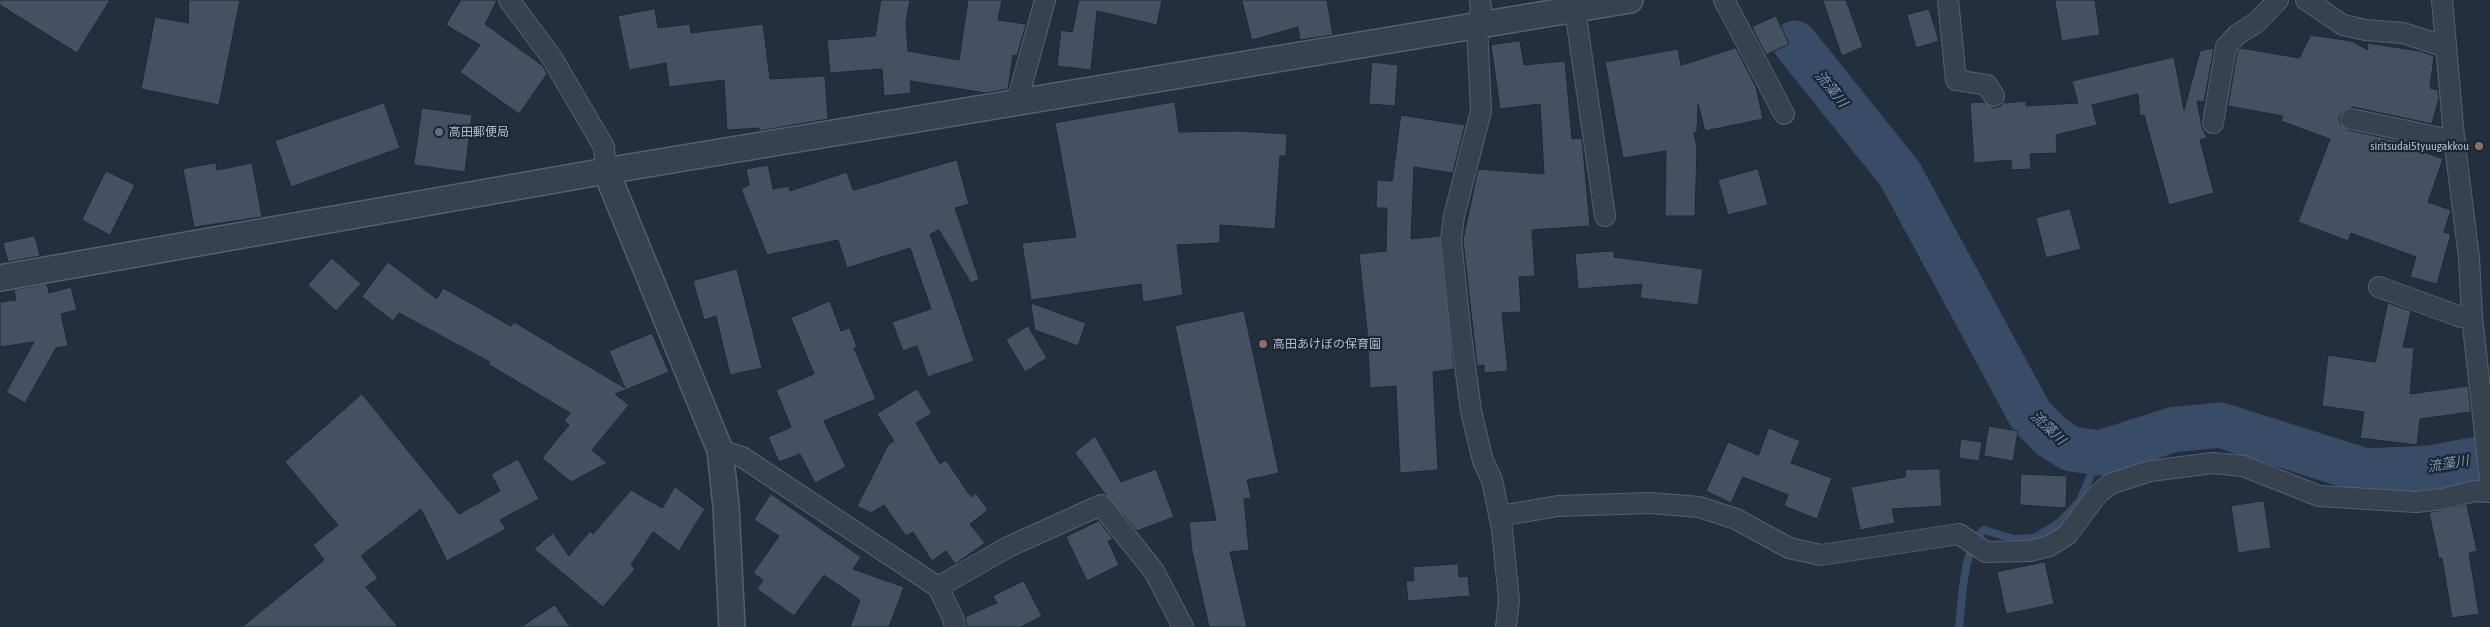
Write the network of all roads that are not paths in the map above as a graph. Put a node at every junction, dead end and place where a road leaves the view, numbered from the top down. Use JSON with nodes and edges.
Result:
{"nodes":[{"id":1,"x":509,"y":0,"type":"edge"},
{"id":2,"x":1045,"y":0,"type":"edge"},
{"id":3,"x":1480,"y":0,"type":"edge"},
{"id":4,"x":1724,"y":0,"type":"edge"},
{"id":5,"x":1948,"y":0,"type":"edge"},
{"id":6,"x":2278,"y":0,"type":"edge"},
{"id":7,"x":2306,"y":0,"type":"edge"},
{"id":8,"x":2442,"y":0,"type":"edge"},
{"id":9,"x":1620,"y":1,"type":"edge"},
{"id":10,"x":1575,"y":10,"type":"junction"},
{"id":11,"x":1477,"y":27,"type":"junction"},
{"id":12,"x":2446,"y":47,"type":"junction"},
{"id":13,"x":1994,"y":96,"type":"dead end"},
{"id":14,"x":1016,"y":102,"type":"junction"},
{"id":15,"x":1784,"y":114,"type":"dead end"},
{"id":16,"x":2350,"y":119,"type":"dead end"},
{"id":17,"x":2213,"y":123,"type":"dead end"},
{"id":18,"x":2455,"y":141,"type":"junction"},
{"id":19,"x":606,"y":171,"type":"junction"},
{"id":20,"x":1605,"y":216,"type":"dead end"},
{"id":21,"x":0,"y":278,"type":"edge"},
{"id":22,"x":2379,"y":287,"type":"dead end"},
{"id":23,"x":2472,"y":317,"type":"junction"},
{"id":24,"x":720,"y":450,"type":"junction"},
{"id":25,"x":2490,"y":479,"type":"edge"},
{"id":26,"x":2490,"y":492,"type":"edge"},
{"id":27,"x":1500,"y":516,"type":"junction"},
{"id":28,"x":938,"y":587,"type":"junction"},
{"id":29,"x":732,"y":627,"type":"edge"},
{"id":30,"x":955,"y":627,"type":"edge"},
{"id":31,"x":1183,"y":627,"type":"edge"},
{"id":32,"x":1506,"y":627,"type":"edge"}],
"edges":[{"from":1,"to":19,"type":"street"},
{"from":2,"to":14,"type":"street"},
{"from":3,"to":11,"type":"street"},
{"from":4,"to":15,"type":"street"},
{"from":5,"to":13,"type":"street"},
{"from":6,"to":17,"type":"street"},
{"from":7,"to":12,"type":"street"},
{"from":8,"to":12,"type":"street"},
{"from":9,"to":10,"type":"street"},
{"from":10,"to":11,"type":"street"},
{"from":10,"to":20,"type":"street"},
{"from":11,"to":14,"type":"street"},
{"from":11,"to":27,"type":"street"},
{"from":12,"to":18,"type":"street"},
{"from":14,"to":19,"type":"street"},
{"from":16,"to":18,"type":"street"},
{"from":18,"to":23,"type":"street"},
{"from":19,"to":21,"type":"street"},
{"from":19,"to":24,"type":"street"},
{"from":22,"to":23,"type":"street"},
{"from":23,"to":25,"type":"street"},
{"from":24,"to":28,"type":"street"},
{"from":24,"to":29,"type":"street"},
{"from":26,"to":27,"type":"street"},
{"from":27,"to":32,"type":"street"},
{"from":28,"to":30,"type":"street"},
{"from":28,"to":31,"type":"street"}]}
